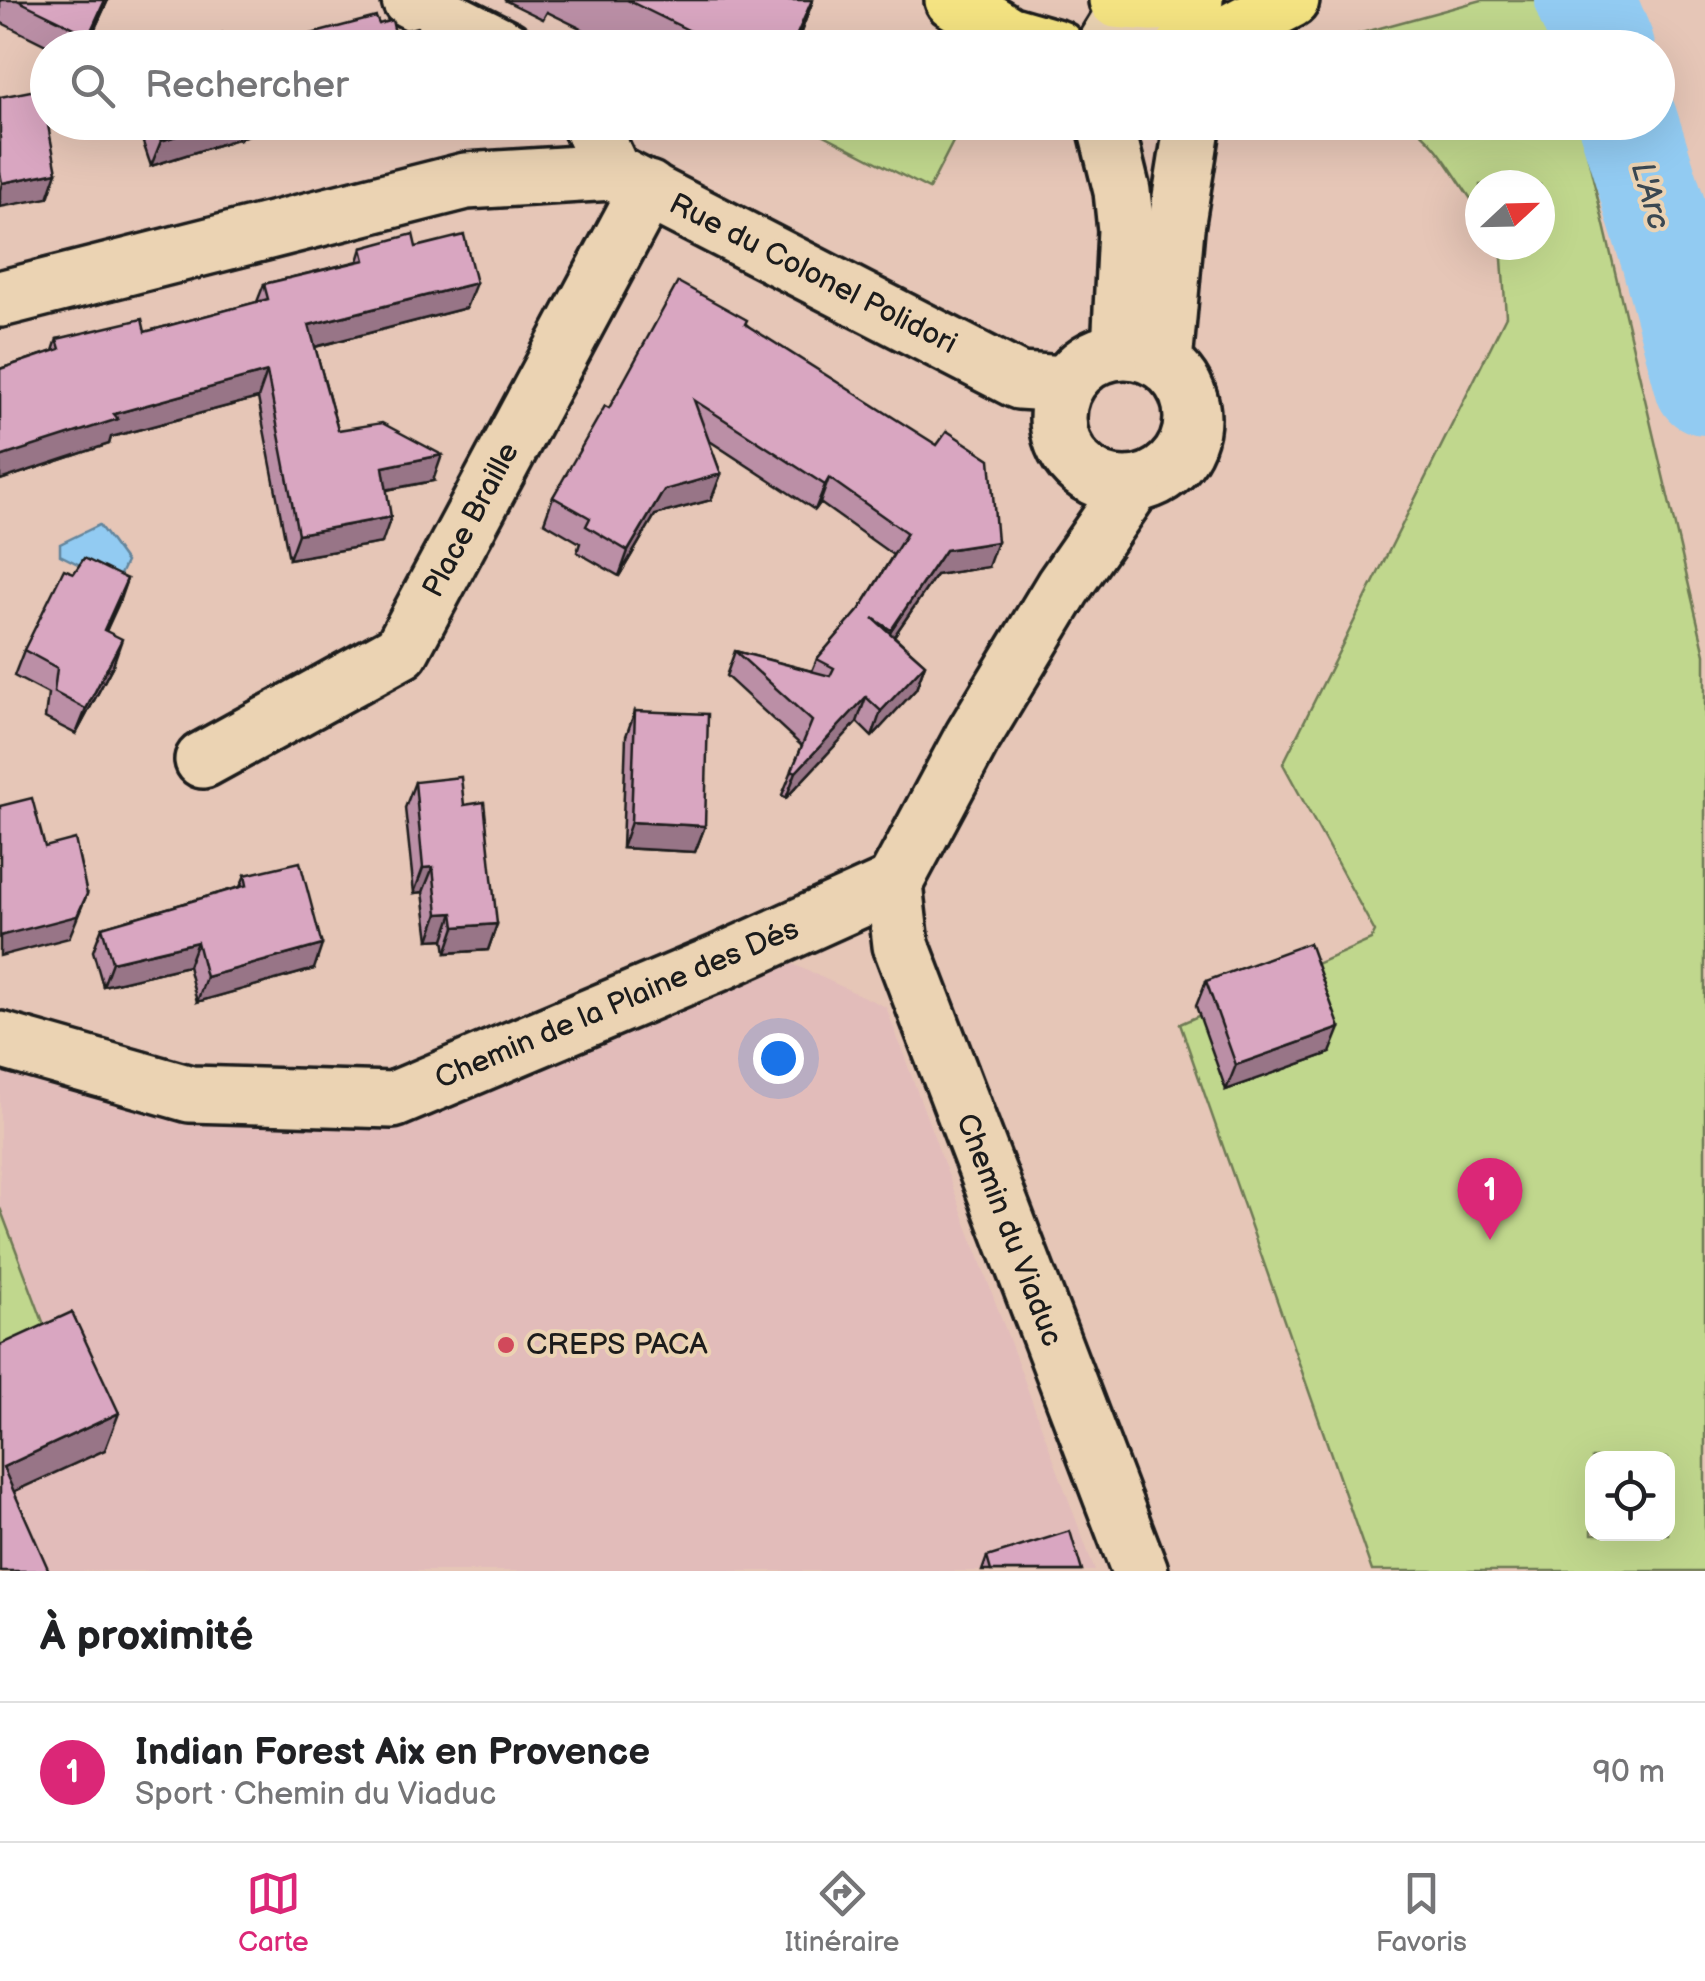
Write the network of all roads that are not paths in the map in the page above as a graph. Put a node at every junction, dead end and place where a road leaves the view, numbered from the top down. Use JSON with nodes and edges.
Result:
{"nodes":[{"id":1,"x":410,"y":0,"type":"edge"},
{"id":2,"x":954,"y":0,"type":"edge"},
{"id":3,"x":1292,"y":0,"type":"edge"},
{"id":4,"x":1154,"y":1,"type":"edge"},
{"id":5,"x":470,"y":30,"type":"edge"},
{"id":6,"x":1002,"y":30,"type":"edge"},
{"id":7,"x":1114,"y":30,"type":"edge"},
{"id":8,"x":1173,"y":30,"type":"edge"},
{"id":9,"x":1236,"y":30,"type":"edge"},
{"id":10,"x":602,"y":140,"type":"edge"},
{"id":11,"x":1109,"y":140,"type":"edge"},
{"id":12,"x":1190,"y":140,"type":"edge"},
{"id":13,"x":630,"y":180,"type":"junction"},
{"id":14,"x":0,"y":299,"type":"edge"},
{"id":15,"x":1142,"y":357,"type":"junction"},
{"id":16,"x":1066,"y":384,"type":"junction"},
{"id":17,"x":1108,"y":478,"type":"junction"},
{"id":18,"x":203,"y":760,"type":"dead end"},
{"id":19,"x":894,"y":884,"type":"junction"},
{"id":20,"x":0,"y":1040,"type":"edge"},
{"id":21,"x":1140,"y":1571,"type":"edge"}],
"edges":[{"from":1,"to":5,"type":"street"},
{"from":2,"to":6,"type":"main road"},
{"from":3,"to":9,"type":"main road"},
{"from":4,"to":7,"type":"street"},
{"from":4,"to":8,"type":"street"},
{"from":10,"to":13,"type":"street"},
{"from":11,"to":15,"type":"street"},
{"from":12,"to":15,"type":"street"},
{"from":13,"to":14,"type":"street"},
{"from":13,"to":16,"type":"street","name":"Rue du Colonel Polidori"},
{"from":13,"to":18,"type":"street","name":"Place Braille"},
{"from":15,"to":16,"type":"street"},
{"from":15,"to":17,"type":"street"},
{"from":16,"to":17,"type":"street"},
{"from":17,"to":19,"type":"street"},
{"from":19,"to":20,"type":"street","name":"Chemin de la Plaine des Dés"},
{"from":19,"to":21,"type":"street","name":"Chemin du Viaduc"}]}
